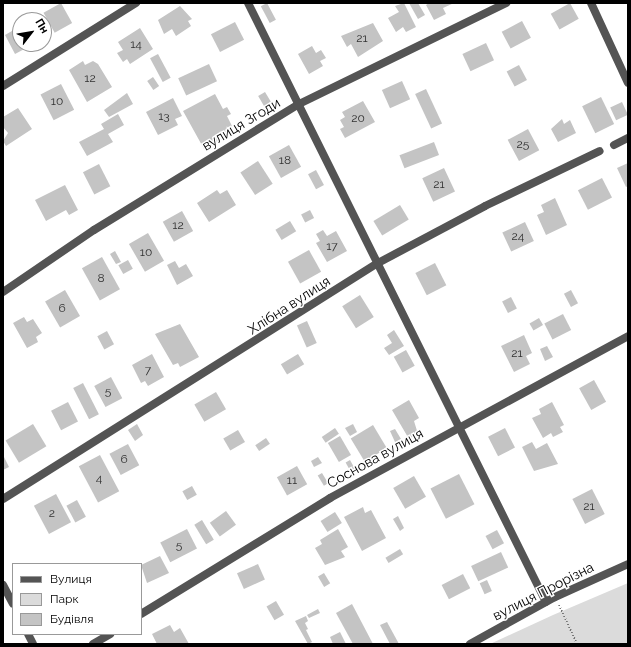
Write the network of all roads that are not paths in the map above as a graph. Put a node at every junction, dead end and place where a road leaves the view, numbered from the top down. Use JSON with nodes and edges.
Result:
{"nodes":[{"id":1,"x":136,"y":3,"type":"edge"},
{"id":2,"x":248,"y":3,"type":"edge"},
{"id":3,"x":506,"y":3,"type":"edge"},
{"id":4,"x":591,"y":3,"type":"edge"},
{"id":5,"x":628,"y":83,"type":"edge"},
{"id":6,"x":3,"y":86,"type":"edge"},
{"id":7,"x":297,"y":105,"type":"junction"},
{"id":8,"x":628,"y":138,"type":"edge"},
{"id":9,"x":614,"y":145,"type":"dead end"},
{"id":10,"x":600,"y":151,"type":"dead end"},
{"id":11,"x":378,"y":263,"type":"junction"},
{"id":12,"x":3,"y":292,"type":"edge"},
{"id":13,"x":628,"y":336,"type":"edge"},
{"id":14,"x":459,"y":425,"type":"junction"},
{"id":15,"x":3,"y":499,"type":"edge"},
{"id":16,"x":628,"y":564,"type":"edge"},
{"id":17,"x":3,"y":584,"type":"edge"},
{"id":18,"x":12,"y":602,"type":"edge"},
{"id":19,"x":546,"y":602,"type":"junction"},
{"id":20,"x":142,"y":613,"type":"edge"},
{"id":21,"x":28,"y":635,"type":"edge"},
{"id":22,"x":108,"y":635,"type":"edge"},
{"id":23,"x":33,"y":644,"type":"edge"},
{"id":24,"x":93,"y":644,"type":"edge"},
{"id":25,"x":470,"y":644,"type":"edge"}],
"edges":[{"from":1,"to":6,"type":"street"},
{"from":2,"to":7,"type":"street"},
{"from":3,"to":7,"type":"street","name":"вулиця Згоди"},
{"from":4,"to":5,"type":"street"},
{"from":7,"to":11,"type":"street"},
{"from":7,"to":12,"type":"street","name":"вулиця Згоди"},
{"from":8,"to":9,"type":"street"},
{"from":10,"to":11,"type":"street","name":"Хлібна вулиця"},
{"from":11,"to":14,"type":"street"},
{"from":11,"to":15,"type":"street","name":"Хлібна вулиця"},
{"from":13,"to":14,"type":"street","name":"Соснова вулиця"},
{"from":14,"to":19,"type":"street"},
{"from":14,"to":20,"type":"street","name":"Соснова вулиця"},
{"from":16,"to":19,"type":"street","name":"вулиця Прорізна"},
{"from":17,"to":18,"type":"street"},
{"from":19,"to":25,"type":"street","name":"вулиця Прорізна"},
{"from":21,"to":23,"type":"street"},
{"from":22,"to":24,"type":"street"}]}
